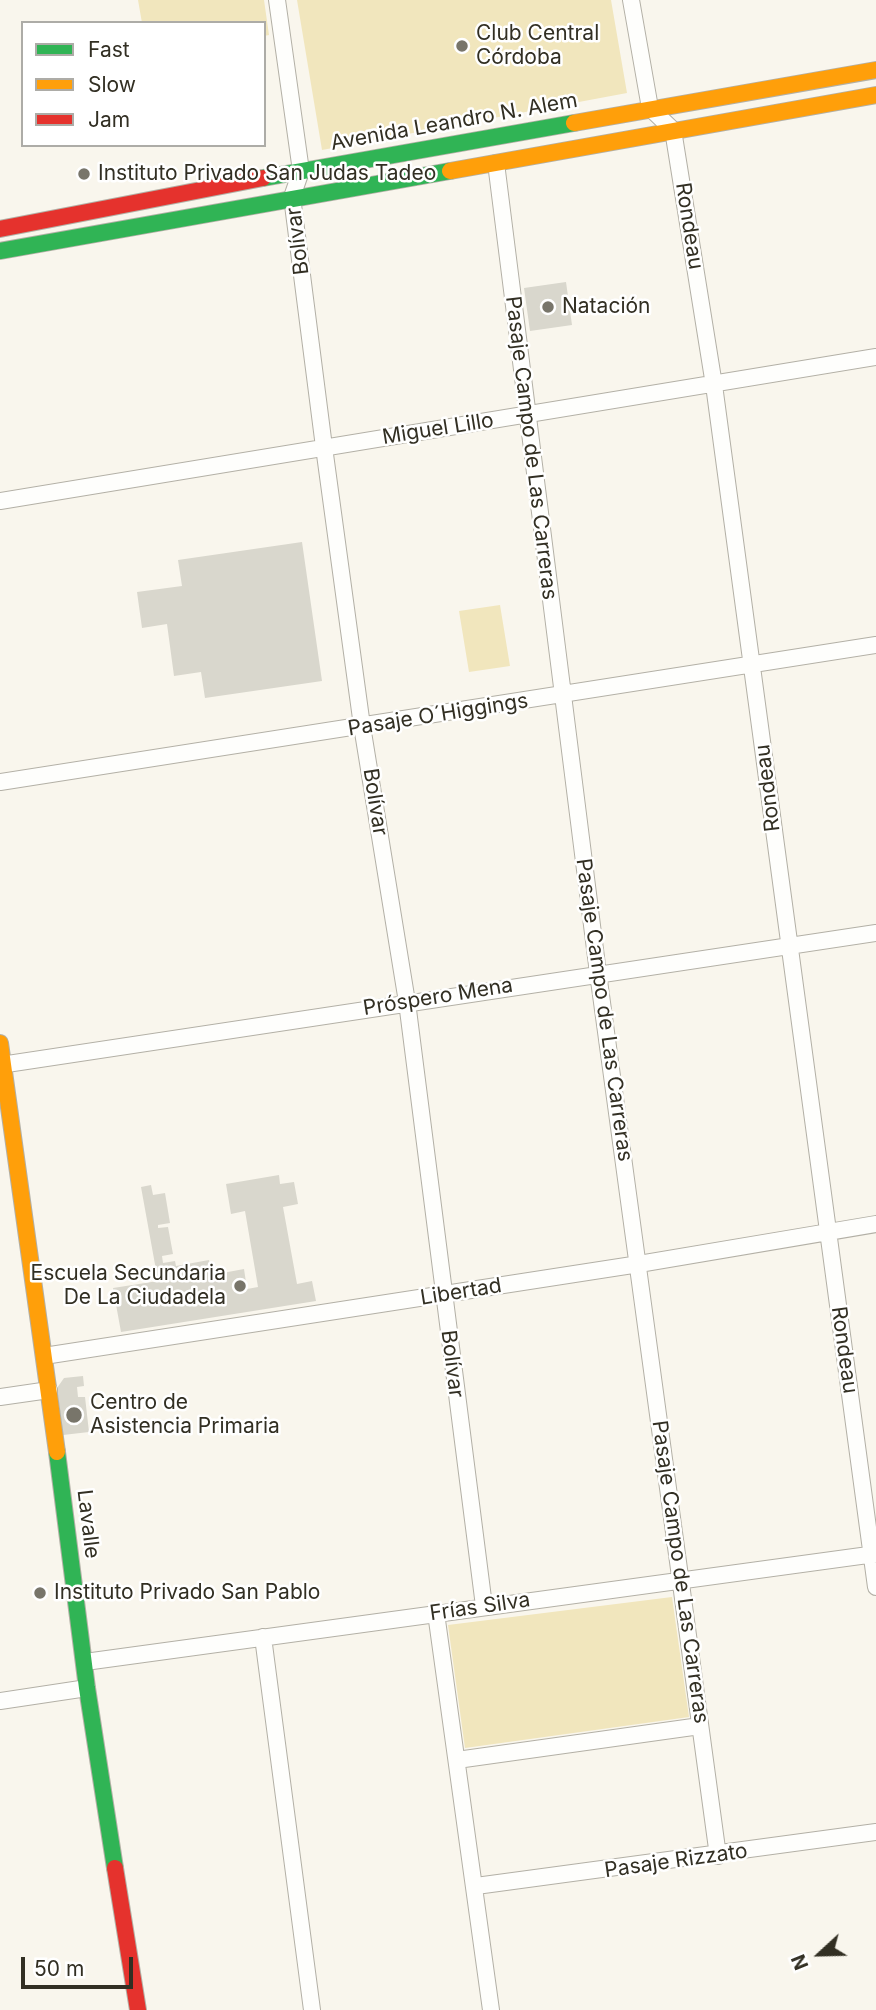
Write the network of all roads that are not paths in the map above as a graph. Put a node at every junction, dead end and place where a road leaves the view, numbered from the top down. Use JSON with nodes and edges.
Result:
{"nodes":[{"id":1,"x":277,"y":0,"type":"edge"},
{"id":2,"x":631,"y":0,"type":"edge"},
{"id":3,"x":876,"y":70,"type":"edge"},
{"id":4,"x":876,"y":95,"type":"edge"},
{"id":5,"x":650,"y":108,"type":"junction"},
{"id":6,"x":673,"y":130,"type":"junction"},
{"id":7,"x":496,"y":163,"type":"junction"},
{"id":8,"x":301,"y":171,"type":"junction"},
{"id":9,"x":292,"y":197,"type":"junction"},
{"id":10,"x":0,"y":229,"type":"edge"},
{"id":11,"x":0,"y":251,"type":"edge"},
{"id":12,"x":876,"y":357,"type":"edge"},
{"id":13,"x":714,"y":384,"type":"junction"},
{"id":14,"x":526,"y":415,"type":"junction"},
{"id":15,"x":324,"y":447,"type":"junction"},
{"id":16,"x":0,"y":501,"type":"edge"},
{"id":17,"x":876,"y":645,"type":"edge"},
{"id":18,"x":754,"y":666,"type":"junction"},
{"id":19,"x":562,"y":696,"type":"junction"},
{"id":20,"x":362,"y":726,"type":"junction"},
{"id":21,"x":0,"y":782,"type":"edge"},
{"id":22,"x":876,"y":933,"type":"edge"},
{"id":23,"x":788,"y":945,"type":"junction"},
{"id":24,"x":598,"y":973,"type":"junction"},
{"id":25,"x":407,"y":1002,"type":"junction"},
{"id":26,"x":0,"y":1043,"type":"edge"},
{"id":27,"x":2,"y":1065,"type":"edge"},
{"id":28,"x":876,"y":1224,"type":"edge"},
{"id":29,"x":828,"y":1231,"type":"junction"},
{"id":30,"x":639,"y":1264,"type":"junction"},
{"id":31,"x":443,"y":1295,"type":"junction"},
{"id":32,"x":44,"y":1356,"type":"junction"},
{"id":33,"x":50,"y":1390,"type":"junction"},
{"id":34,"x":0,"y":1397,"type":"edge"},
{"id":35,"x":874,"y":1554,"type":"edge"},
{"id":36,"x":680,"y":1581,"type":"junction"},
{"id":37,"x":876,"y":1587,"type":"edge"},
{"id":38,"x":484,"y":1606,"type":"junction"},
{"id":39,"x":436,"y":1614,"type":"junction"},
{"id":40,"x":264,"y":1637,"type":"junction"},
{"id":41,"x":85,"y":1662,"type":"junction"},
{"id":42,"x":87,"y":1688,"type":"junction"},
{"id":43,"x":0,"y":1701,"type":"edge"},
{"id":44,"x":700,"y":1726,"type":"junction"},
{"id":45,"x":457,"y":1760,"type":"junction"},
{"id":46,"x":876,"y":1832,"type":"edge"},
{"id":47,"x":718,"y":1856,"type":"junction"},
{"id":48,"x":476,"y":1886,"type":"junction"},
{"id":49,"x":138,"y":2010,"type":"edge"},
{"id":50,"x":312,"y":2010,"type":"edge"},
{"id":51,"x":491,"y":2010,"type":"edge"}],
"edges":[{"from":1,"to":8,"type":"street","name":"Bolívar"},
{"from":2,"to":5,"type":"street"},
{"from":3,"to":5,"type":"main road","name":"Avenida Leandro N. Alem"},
{"from":4,"to":6,"type":"main road"},
{"from":5,"to":6,"type":"street"},
{"from":5,"to":8,"type":"main road","name":"Avenida Leandro N. Alem"},
{"from":6,"to":7,"type":"main road"},
{"from":6,"to":13,"type":"street","name":"Rondeau"},
{"from":7,"to":9,"type":"main road"},
{"from":7,"to":14,"type":"street","name":"Pasaje Campo de Las Carreras"},
{"from":8,"to":9,"type":"street","name":"Bolívar"},
{"from":8,"to":10,"type":"main road","name":"Avenida Leandro N. Alem"},
{"from":9,"to":11,"type":"main road"},
{"from":9,"to":15,"type":"street","name":"Bolívar"},
{"from":12,"to":13,"type":"street","name":"Miguel Lillo"},
{"from":13,"to":14,"type":"street","name":"Miguel Lillo"},
{"from":13,"to":18,"type":"street","name":"Rondeau"},
{"from":14,"to":15,"type":"street","name":"Miguel Lillo"},
{"from":14,"to":19,"type":"street","name":"Pasaje Campo de Las Carreras"},
{"from":15,"to":16,"type":"street","name":"Miguel Lillo"},
{"from":15,"to":20,"type":"street","name":"Bolívar"},
{"from":17,"to":18,"type":"street","name":"Pasaje O´Higgings"},
{"from":18,"to":19,"type":"street","name":"Pasaje O´Higgings"},
{"from":18,"to":23,"type":"street","name":"Rondeau"},
{"from":19,"to":20,"type":"street","name":"Pasaje O´Higgings"},
{"from":19,"to":24,"type":"street","name":"Pasaje Campo de Las Carreras"},
{"from":20,"to":21,"type":"street","name":"Pasaje O´Higgings"},
{"from":20,"to":25,"type":"street","name":"Bolívar"},
{"from":22,"to":23,"type":"street","name":"Próspero Mena"},
{"from":23,"to":24,"type":"street","name":"Próspero Mena"},
{"from":23,"to":29,"type":"street","name":"Rondeau"},
{"from":24,"to":25,"type":"street","name":"Próspero Mena"},
{"from":24,"to":30,"type":"street","name":"Pasaje Campo de Las Carreras"},
{"from":25,"to":27,"type":"street","name":"Próspero Mena"},
{"from":25,"to":31,"type":"street","name":"Bolívar"},
{"from":26,"to":27,"type":"main road","name":"Lavalle"},
{"from":27,"to":32,"type":"main road","name":"Lavalle"},
{"from":28,"to":29,"type":"street","name":"Libertad"},
{"from":29,"to":30,"type":"street","name":"Libertad"},
{"from":29,"to":35,"type":"street","name":"Rondeau"},
{"from":30,"to":31,"type":"street","name":"Libertad"},
{"from":30,"to":36,"type":"street","name":"Pasaje Campo de Las Carreras"},
{"from":31,"to":32,"type":"street","name":"Libertad"},
{"from":31,"to":38,"type":"street","name":"Bolívar"},
{"from":32,"to":33,"type":"main road","name":"Lavalle"},
{"from":33,"to":34,"type":"street"},
{"from":33,"to":41,"type":"main road","name":"Lavalle"},
{"from":35,"to":36,"type":"street","name":"Frías Silva"},
{"from":35,"to":37,"type":"street","name":"Rondeau"},
{"from":36,"to":38,"type":"street","name":"Frías Silva"},
{"from":36,"to":44,"type":"street","name":"Pasaje Campo de Las Carreras"},
{"from":38,"to":39,"type":"street","name":"Frías Silva"},
{"from":39,"to":40,"type":"street","name":"Frías Silva"},
{"from":39,"to":45,"type":"street"},
{"from":40,"to":41,"type":"street","name":"Frías Silva"},
{"from":40,"to":50,"type":"street"},
{"from":41,"to":42,"type":"main road","name":"Lavalle"},
{"from":42,"to":43,"type":"street"},
{"from":42,"to":49,"type":"main road","name":"Lavalle"},
{"from":44,"to":45,"type":"street"},
{"from":44,"to":47,"type":"street","name":"Pasaje Campo de Las Carreras"},
{"from":45,"to":48,"type":"street"},
{"from":46,"to":47,"type":"street","name":"Pasaje Rizzato"},
{"from":47,"to":48,"type":"street","name":"Pasaje Rizzato"},
{"from":48,"to":51,"type":"street"}]}
